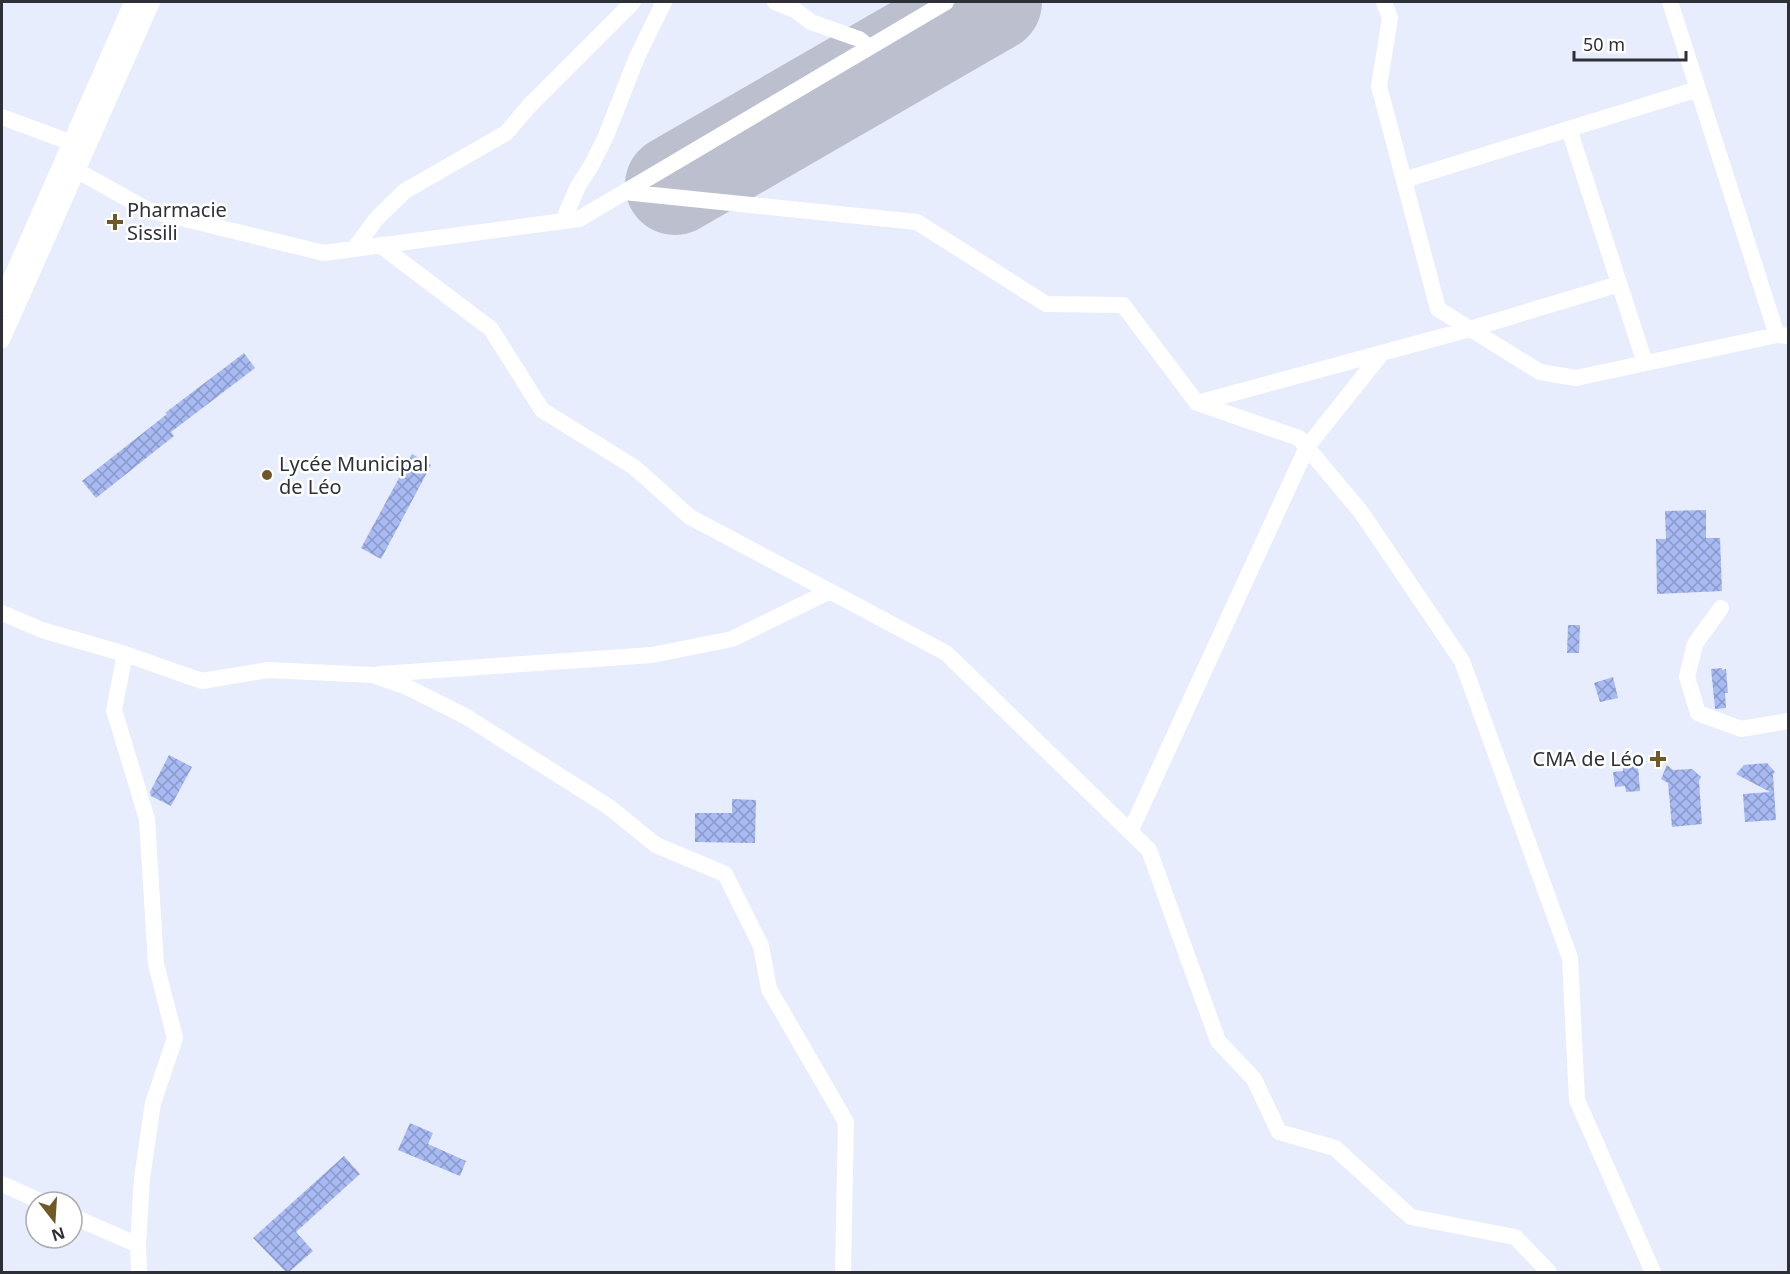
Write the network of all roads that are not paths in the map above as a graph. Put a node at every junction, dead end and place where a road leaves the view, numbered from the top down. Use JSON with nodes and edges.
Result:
{"nodes":[{"id":1,"x":135,"y":2,"type":"edge"},
{"id":2,"x":152,"y":2,"type":"edge"},
{"id":3,"x":633,"y":2,"type":"edge"},
{"id":4,"x":664,"y":2,"type":"edge"},
{"id":5,"x":775,"y":2,"type":"edge"},
{"id":6,"x":946,"y":2,"type":"edge"},
{"id":7,"x":1384,"y":2,"type":"edge"},
{"id":8,"x":1670,"y":2,"type":"edge"},
{"id":9,"x":869,"y":47,"type":"junction"},
{"id":10,"x":1698,"y":89,"type":"junction"},
{"id":11,"x":2,"y":117,"type":"edge"},
{"id":12,"x":1569,"y":129,"type":"junction"},
{"id":13,"x":72,"y":143,"type":"junction"},
{"id":14,"x":70,"y":167,"type":"junction"},
{"id":15,"x":1404,"y":180,"type":"junction"},
{"id":16,"x":624,"y":192,"type":"junction"},
{"id":17,"x":562,"y":221,"type":"junction"},
{"id":18,"x":380,"y":245,"type":"junction"},
{"id":19,"x":354,"y":249,"type":"junction"},
{"id":20,"x":1619,"y":284,"type":"junction"},
{"id":21,"x":2,"y":306,"type":"edge"},
{"id":22,"x":1470,"y":329,"type":"junction"},
{"id":23,"x":1783,"y":336,"type":"edge"},
{"id":24,"x":2,"y":340,"type":"edge"},
{"id":25,"x":1382,"y":353,"type":"junction"},
{"id":26,"x":1645,"y":363,"type":"junction"},
{"id":27,"x":1197,"y":403,"type":"junction"},
{"id":28,"x":1307,"y":447,"type":"junction"},
{"id":29,"x":830,"y":591,"type":"junction"},
{"id":30,"x":1721,"y":609,"type":"dead end"},
{"id":31,"x":2,"y":613,"type":"edge"},
{"id":32,"x":125,"y":654,"type":"junction"},
{"id":33,"x":373,"y":675,"type":"junction"},
{"id":34,"x":1788,"y":721,"type":"edge"},
{"id":35,"x":1130,"y":832,"type":"junction"},
{"id":36,"x":2,"y":1184,"type":"edge"},
{"id":37,"x":24,"y":1194,"type":"edge"},
{"id":38,"x":84,"y":1221,"type":"edge"},
{"id":39,"x":138,"y":1245,"type":"junction"},
{"id":40,"x":139,"y":1272,"type":"edge"},
{"id":41,"x":843,"y":1272,"type":"edge"},
{"id":42,"x":1549,"y":1272,"type":"edge"},
{"id":43,"x":1653,"y":1272,"type":"edge"}],
"edges":[{"from":1,"to":13,"type":"main road"},
{"from":2,"to":14,"type":"street"},
{"from":3,"to":19,"type":"street"},
{"from":4,"to":17,"type":"street"},
{"from":5,"to":9,"type":"street"},
{"from":6,"to":9,"type":"street"},
{"from":7,"to":15,"type":"street"},
{"from":8,"to":10,"type":"street"},
{"from":9,"to":16,"type":"street"},
{"from":10,"to":12,"type":"street"},
{"from":10,"to":23,"type":"street"},
{"from":11,"to":13,"type":"street"},
{"from":12,"to":15,"type":"street"},
{"from":12,"to":20,"type":"street"},
{"from":13,"to":14,"type":"main road"},
{"from":14,"to":19,"type":"street"},
{"from":14,"to":21,"type":"main road"},
{"from":14,"to":24,"type":"street"},
{"from":15,"to":22,"type":"street"},
{"from":16,"to":17,"type":"street"},
{"from":16,"to":27,"type":"street"},
{"from":17,"to":18,"type":"street"},
{"from":18,"to":19,"type":"street"},
{"from":18,"to":29,"type":"street"},
{"from":20,"to":22,"type":"street"},
{"from":20,"to":26,"type":"street"},
{"from":22,"to":25,"type":"street"},
{"from":22,"to":26,"type":"street"},
{"from":23,"to":26,"type":"street"},
{"from":25,"to":27,"type":"street"},
{"from":25,"to":28,"type":"street"},
{"from":27,"to":28,"type":"street"},
{"from":28,"to":35,"type":"street"},
{"from":28,"to":43,"type":"street"},
{"from":29,"to":33,"type":"street"},
{"from":29,"to":35,"type":"street"},
{"from":30,"to":34,"type":"street"},
{"from":31,"to":32,"type":"street"},
{"from":32,"to":33,"type":"street"},
{"from":32,"to":39,"type":"street"},
{"from":33,"to":41,"type":"street"},
{"from":35,"to":42,"type":"street"},
{"from":36,"to":37,"type":"street"},
{"from":38,"to":39,"type":"street"},
{"from":39,"to":40,"type":"street"}]}
